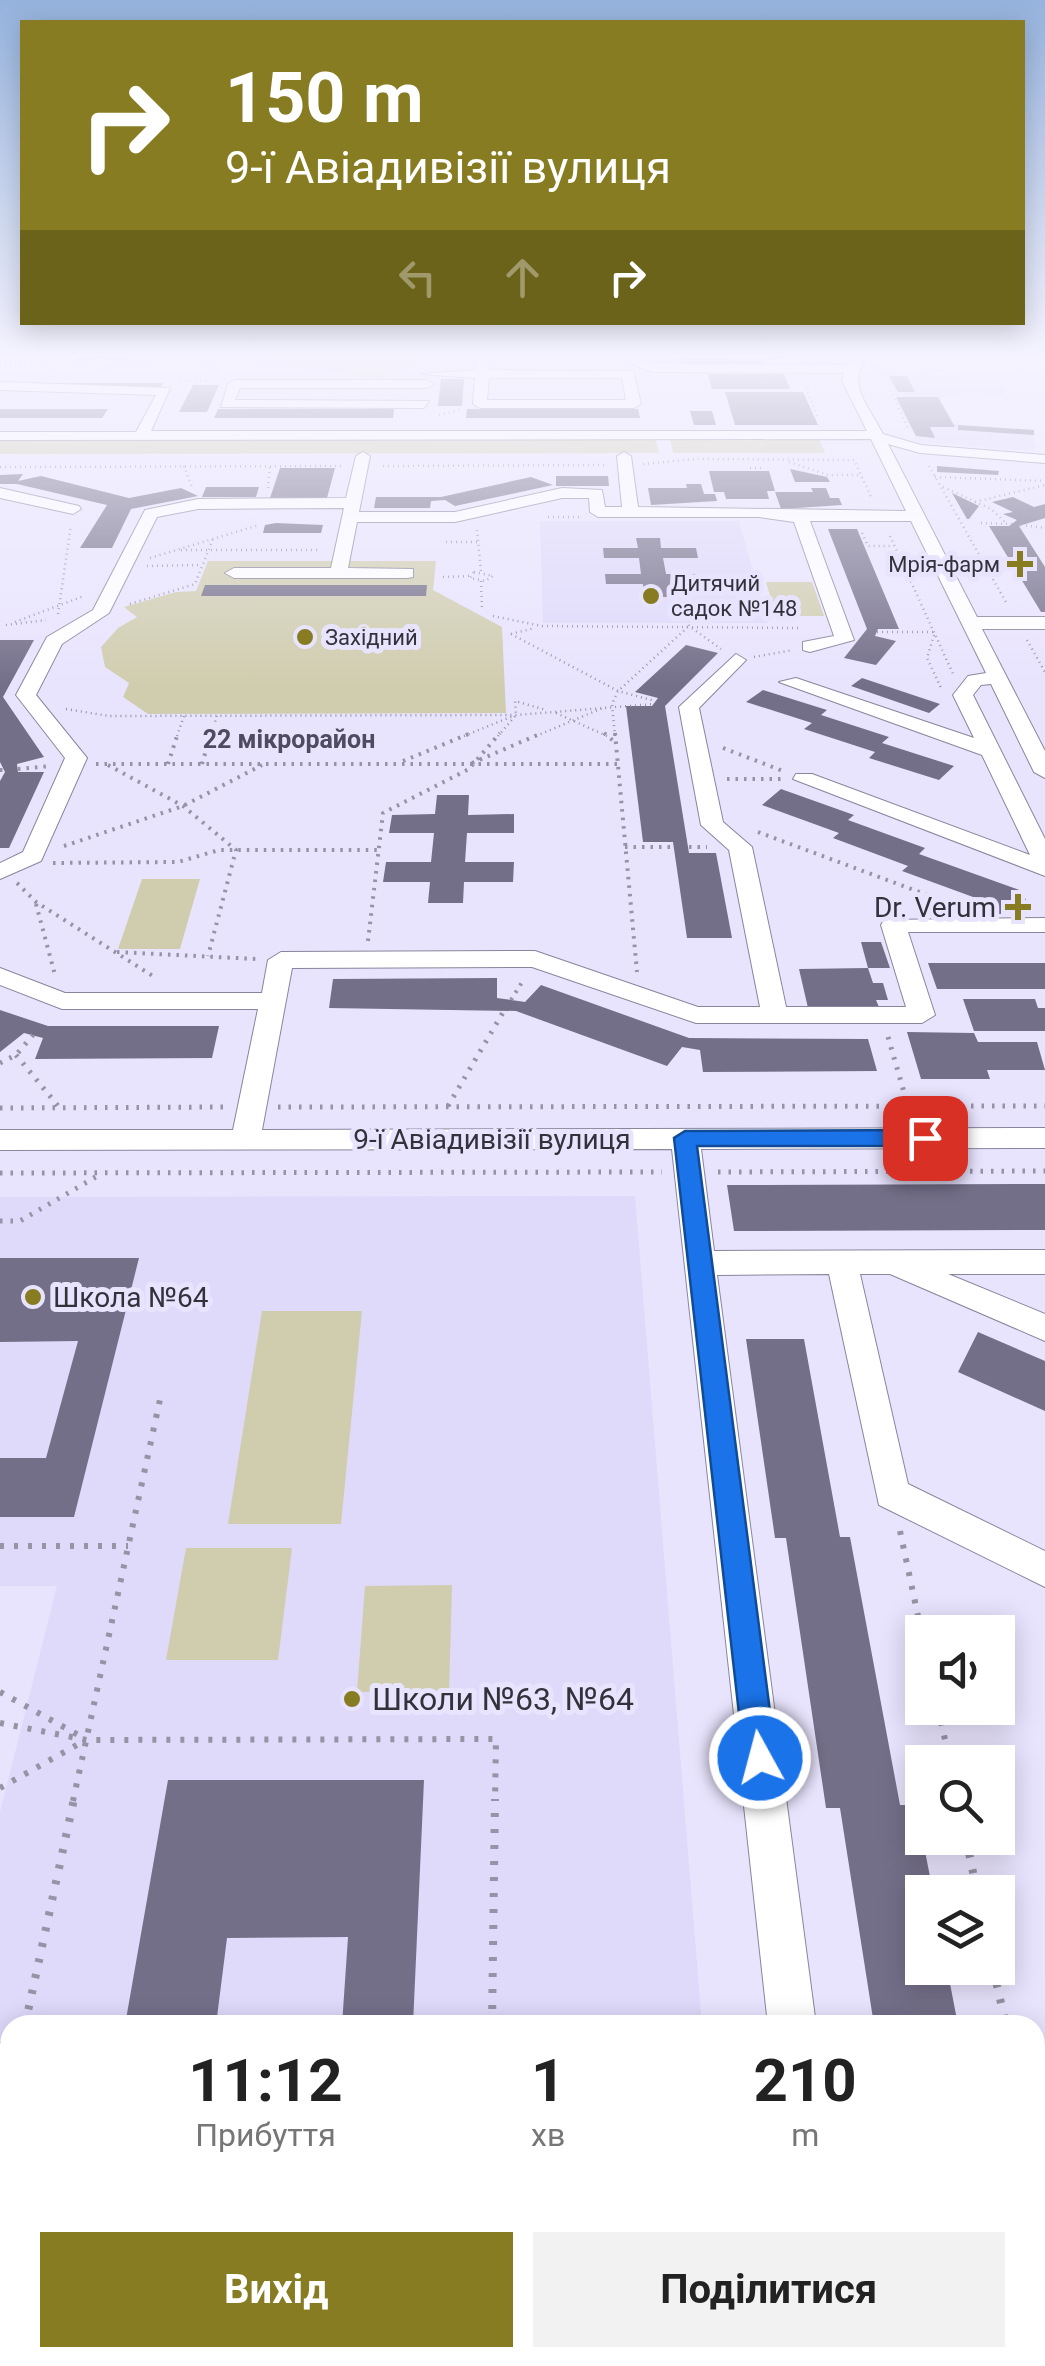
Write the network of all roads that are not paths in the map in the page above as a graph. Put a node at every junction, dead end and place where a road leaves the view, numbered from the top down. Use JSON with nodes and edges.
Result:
{"nodes":[{"id":1,"x":360,"y":463,"type":"edge"},
{"id":2,"x":629,"y":463,"type":"edge"},
{"id":3,"x":880,"y":463,"type":"edge"},
{"id":4,"x":0,"y":493,"type":"edge"},
{"id":5,"x":73,"y":508,"type":"road end"},
{"id":6,"x":352,"y":510,"type":"junction"},
{"id":7,"x":631,"y":512,"type":"junction"},
{"id":8,"x":914,"y":516,"type":"junction"},
{"id":9,"x":801,"y":518,"type":"junction"},
{"id":10,"x":234,"y":573,"type":"dead end"},
{"id":11,"x":338,"y":573,"type":"junction"},
{"id":12,"x":408,"y":573,"type":"dead end"},
{"id":13,"x":968,"y":622,"type":"junction"},
{"id":14,"x":1045,"y":622,"type":"edge"},
{"id":15,"x":810,"y":646,"type":"road end"},
{"id":16,"x":736,"y":660,"type":"road end"},
{"id":17,"x":997,"y":678,"type":"junction"},
{"id":18,"x":790,"y":682,"type":"dead end"},
{"id":19,"x":991,"y":752,"type":"junction"},
{"id":20,"x":1045,"y":772,"type":"edge"},
{"id":21,"x":804,"y":779,"type":"road end"},
{"id":22,"x":11,"y":866,"type":"edge"},
{"id":23,"x":1045,"y":866,"type":"edge"},
{"id":24,"x":1045,"y":925,"type":"edge"},
{"id":25,"x":0,"y":976,"type":"edge"},
{"id":26,"x":273,"y":1000,"type":"junction"},
{"id":27,"x":775,"y":1015,"type":"junction"},
{"id":28,"x":1045,"y":1138,"type":"edge"},
{"id":29,"x":246,"y":1139,"type":"junction"},
{"id":30,"x":0,"y":1140,"type":"edge"},
{"id":31,"x":687,"y":1155,"type":"junction"},
{"id":32,"x":1045,"y":1262,"type":"edge"},
{"id":33,"x":700,"y":1263,"type":"junction"},
{"id":34,"x":842,"y":1263,"type":"junction"},
{"id":35,"x":890,"y":1263,"type":"junction"},
{"id":36,"x":1045,"y":1328,"type":"edge"},
{"id":37,"x":1045,"y":1570,"type":"edge"},
{"id":38,"x":791,"y":2015,"type":"edge"}],
"edges":[{"from":1,"to":6,"type":"street"},
{"from":2,"to":7,"type":"street"},
{"from":3,"to":8,"type":"street"},
{"from":4,"to":5,"type":"street"},
{"from":6,"to":7,"type":"street"},
{"from":6,"to":11,"type":"street"},
{"from":6,"to":22,"type":"street"},
{"from":7,"to":9,"type":"street"},
{"from":8,"to":9,"type":"street"},
{"from":8,"to":13,"type":"street"},
{"from":9,"to":15,"type":"street"},
{"from":10,"to":11,"type":"street"},
{"from":11,"to":12,"type":"street"},
{"from":13,"to":14,"type":"street"},
{"from":13,"to":17,"type":"street"},
{"from":16,"to":27,"type":"street"},
{"from":17,"to":19,"type":"street"},
{"from":17,"to":20,"type":"street"},
{"from":18,"to":19,"type":"street"},
{"from":19,"to":23,"type":"street"},
{"from":21,"to":23,"type":"street"},
{"from":24,"to":27,"type":"street"},
{"from":25,"to":26,"type":"street"},
{"from":26,"to":27,"type":"street"},
{"from":26,"to":29,"type":"street"},
{"from":28,"to":31,"type":"street","name":"9-ї Авіадивізії вулиця"},
{"from":29,"to":30,"type":"street","name":"9-ї Авіадивізії вулиця"},
{"from":29,"to":31,"type":"street","name":"9-ї Авіадивізії вулиця"},
{"from":31,"to":33,"type":"street"},
{"from":32,"to":35,"type":"street"},
{"from":33,"to":34,"type":"street"},
{"from":33,"to":38,"type":"street"},
{"from":34,"to":35,"type":"street"},
{"from":34,"to":37,"type":"street"},
{"from":35,"to":36,"type":"street"}]}
